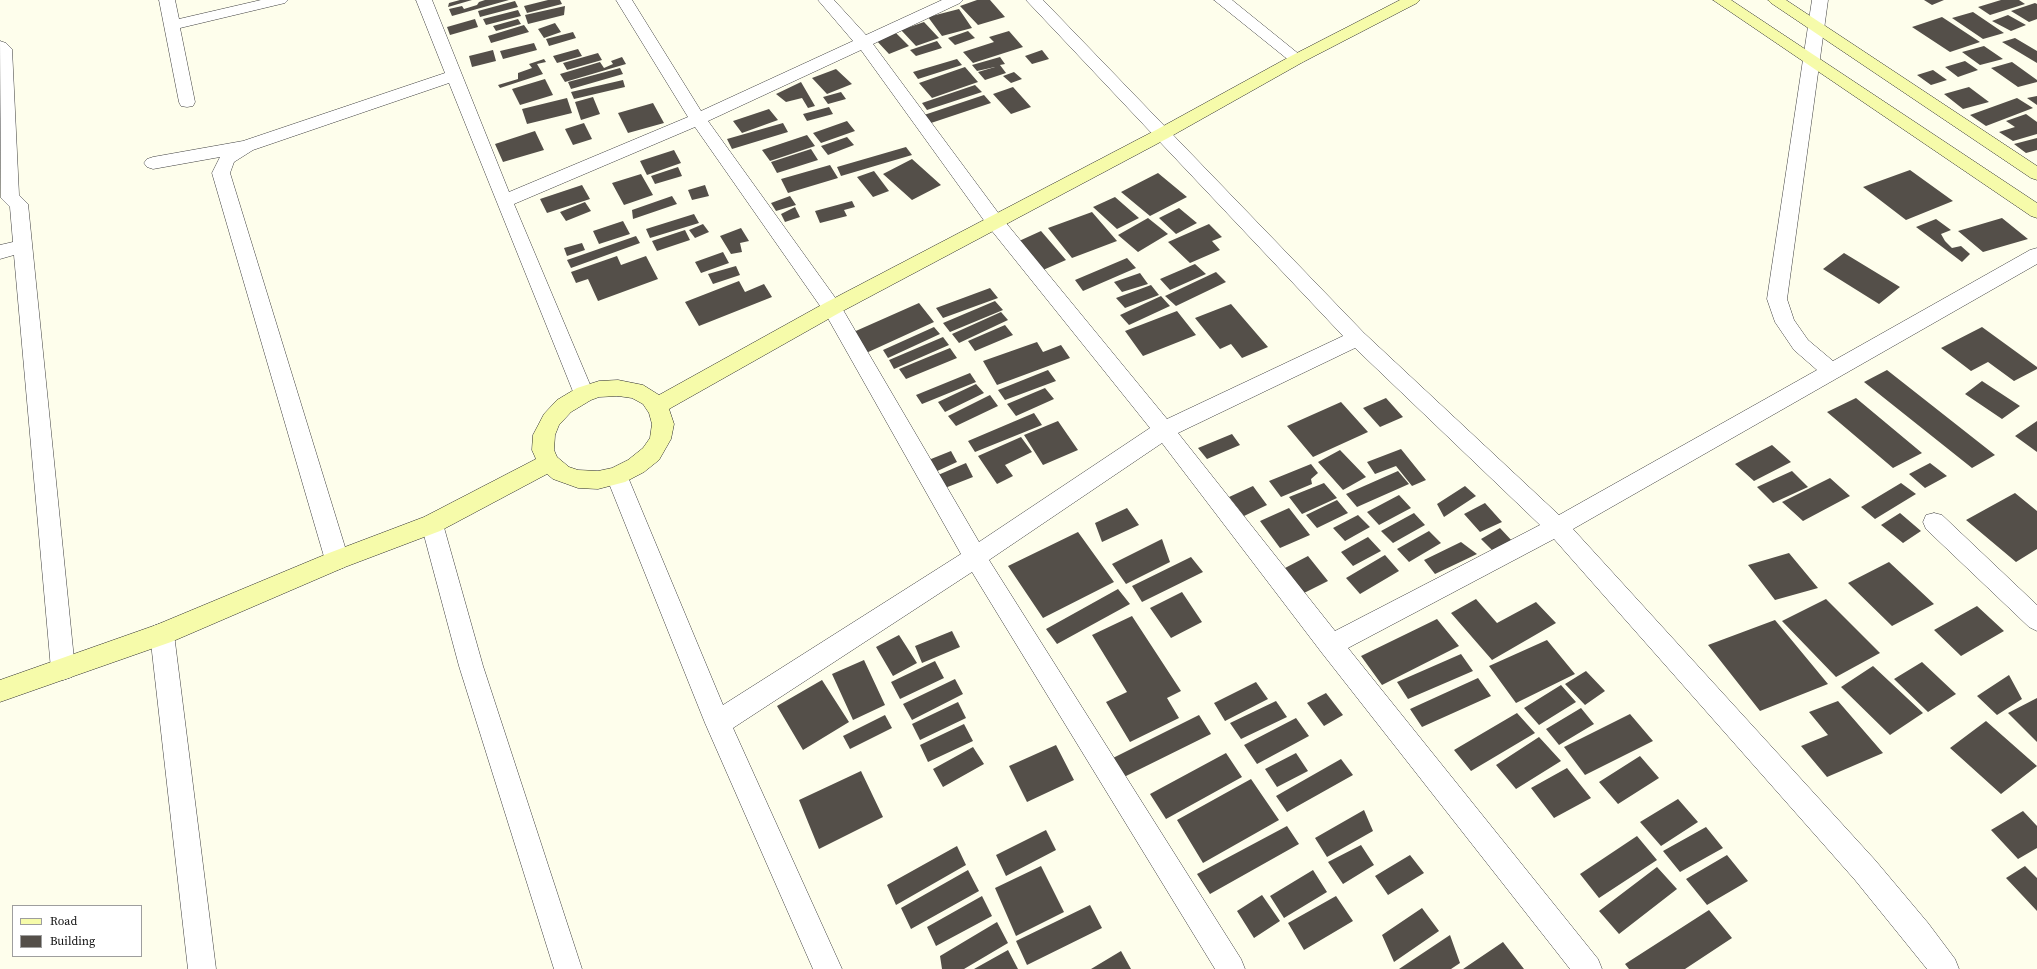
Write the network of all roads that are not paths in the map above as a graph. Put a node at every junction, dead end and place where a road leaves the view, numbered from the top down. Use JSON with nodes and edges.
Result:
{"nodes":[{"id":1,"x":167,"y":0,"type":"edge"},
{"id":2,"x":280,"y":0,"type":"edge"},
{"id":3,"x":424,"y":0,"type":"edge"},
{"id":4,"x":624,"y":0,"type":"edge"},
{"id":5,"x":826,"y":0,"type":"edge"},
{"id":6,"x":955,"y":0,"type":"edge"},
{"id":7,"x":1034,"y":0,"type":"edge"},
{"id":8,"x":1222,"y":0,"type":"edge"},
{"id":9,"x":1721,"y":0,"type":"edge"},
{"id":10,"x":1776,"y":0,"type":"edge"},
{"id":11,"x":1820,"y":0,"type":"edge"},
{"id":12,"x":1409,"y":1,"type":"edge"},
{"id":13,"x":171,"y":26,"type":"junction"},
{"id":14,"x":1818,"y":28,"type":"junction"},
{"id":15,"x":863,"y":42,"type":"junction"},
{"id":16,"x":0,"y":46,"type":"edge"},
{"id":17,"x":1297,"y":59,"type":"junction"},
{"id":18,"x":1813,"y":60,"type":"junction"},
{"id":19,"x":455,"y":75,"type":"junction"},
{"id":20,"x":187,"y":102,"type":"dead end"},
{"id":21,"x":698,"y":119,"type":"junction"},
{"id":22,"x":1162,"y":134,"type":"junction"},
{"id":23,"x":248,"y":146,"type":"junction"},
{"id":24,"x":153,"y":163,"type":"dead end"},
{"id":25,"x":2037,"y":174,"type":"edge"},
{"id":26,"x":5,"y":200,"type":"edge"},
{"id":27,"x":504,"y":201,"type":"junction"},
{"id":28,"x":2037,"y":212,"type":"edge"},
{"id":29,"x":995,"y":222,"type":"junction"},
{"id":30,"x":23,"y":246,"type":"junction"},
{"id":31,"x":0,"y":252,"type":"edge"},
{"id":32,"x":2037,"y":255,"type":"edge"},
{"id":33,"x":832,"y":308,"type":"junction"},
{"id":34,"x":1357,"y":338,"type":"junction"},
{"id":35,"x":1831,"y":371,"type":"junction"},
{"id":36,"x":584,"y":394,"type":"junction"},
{"id":37,"x":657,"y":406,"type":"junction"},
{"id":38,"x":1164,"y":430,"type":"junction"},
{"id":39,"x":549,"y":463,"type":"junction"},
{"id":40,"x":617,"y":476,"type":"junction"},
{"id":41,"x":1934,"y":522,"type":"dead end"},
{"id":42,"x":432,"y":524,"type":"junction"},
{"id":43,"x":1557,"y":527,"type":"junction"},
{"id":44,"x":975,"y":557,"type":"junction"},
{"id":45,"x":337,"y":560,"type":"junction"},
{"id":46,"x":2037,"y":620,"type":"edge"},
{"id":47,"x":162,"y":634,"type":"junction"},
{"id":48,"x":1331,"y":645,"type":"junction"},
{"id":49,"x":63,"y":669,"type":"junction"},
{"id":50,"x":0,"y":691,"type":"edge"},
{"id":51,"x":718,"y":723,"type":"junction"},
{"id":52,"x":202,"y":969,"type":"edge"},
{"id":53,"x":568,"y":969,"type":"edge"},
{"id":54,"x":828,"y":969,"type":"edge"},
{"id":55,"x":1232,"y":969,"type":"edge"},
{"id":56,"x":1588,"y":969,"type":"edge"},
{"id":57,"x":1945,"y":969,"type":"edge"}],
"edges":[{"from":1,"to":13,"type":"street"},
{"from":2,"to":13,"type":"street"},
{"from":3,"to":19,"type":"street"},
{"from":4,"to":21,"type":"street"},
{"from":5,"to":15,"type":"street"},
{"from":6,"to":15,"type":"street"},
{"from":7,"to":22,"type":"street"},
{"from":8,"to":17,"type":"street"},
{"from":9,"to":18,"type":"street"},
{"from":10,"to":14,"type":"street"},
{"from":11,"to":14,"type":"street"},
{"from":12,"to":17,"type":"street"},
{"from":13,"to":20,"type":"street"},
{"from":14,"to":18,"type":"street"},
{"from":14,"to":25,"type":"street"},
{"from":15,"to":21,"type":"street"},
{"from":15,"to":29,"type":"street"},
{"from":16,"to":26,"type":"street"},
{"from":17,"to":22,"type":"street"},
{"from":18,"to":28,"type":"street"},
{"from":18,"to":35,"type":"street"},
{"from":19,"to":23,"type":"street"},
{"from":19,"to":27,"type":"street"},
{"from":21,"to":27,"type":"street"},
{"from":21,"to":33,"type":"street"},
{"from":22,"to":29,"type":"street"},
{"from":22,"to":34,"type":"street"},
{"from":23,"to":24,"type":"street"},
{"from":23,"to":45,"type":"street"},
{"from":26,"to":30,"type":"street"},
{"from":27,"to":36,"type":"street"},
{"from":29,"to":33,"type":"street"},
{"from":29,"to":38,"type":"street"},
{"from":30,"to":31,"type":"street"},
{"from":30,"to":49,"type":"street"},
{"from":32,"to":35,"type":"street"},
{"from":33,"to":37,"type":"street"},
{"from":33,"to":44,"type":"street"},
{"from":34,"to":38,"type":"street"},
{"from":34,"to":43,"type":"street"},
{"from":35,"to":43,"type":"street"},
{"from":36,"to":37,"type":"street"},
{"from":36,"to":39,"type":"street"},
{"from":37,"to":40,"type":"street"},
{"from":38,"to":44,"type":"street"},
{"from":38,"to":48,"type":"street"},
{"from":39,"to":40,"type":"street"},
{"from":39,"to":42,"type":"street"},
{"from":40,"to":51,"type":"street"},
{"from":41,"to":46,"type":"street"},
{"from":42,"to":45,"type":"street"},
{"from":42,"to":53,"type":"street"},
{"from":43,"to":48,"type":"street"},
{"from":43,"to":57,"type":"street"},
{"from":44,"to":51,"type":"street"},
{"from":44,"to":55,"type":"street"},
{"from":45,"to":47,"type":"street"},
{"from":47,"to":49,"type":"street"},
{"from":47,"to":52,"type":"street"},
{"from":48,"to":56,"type":"street"},
{"from":49,"to":50,"type":"street"},
{"from":51,"to":54,"type":"street"}]}
